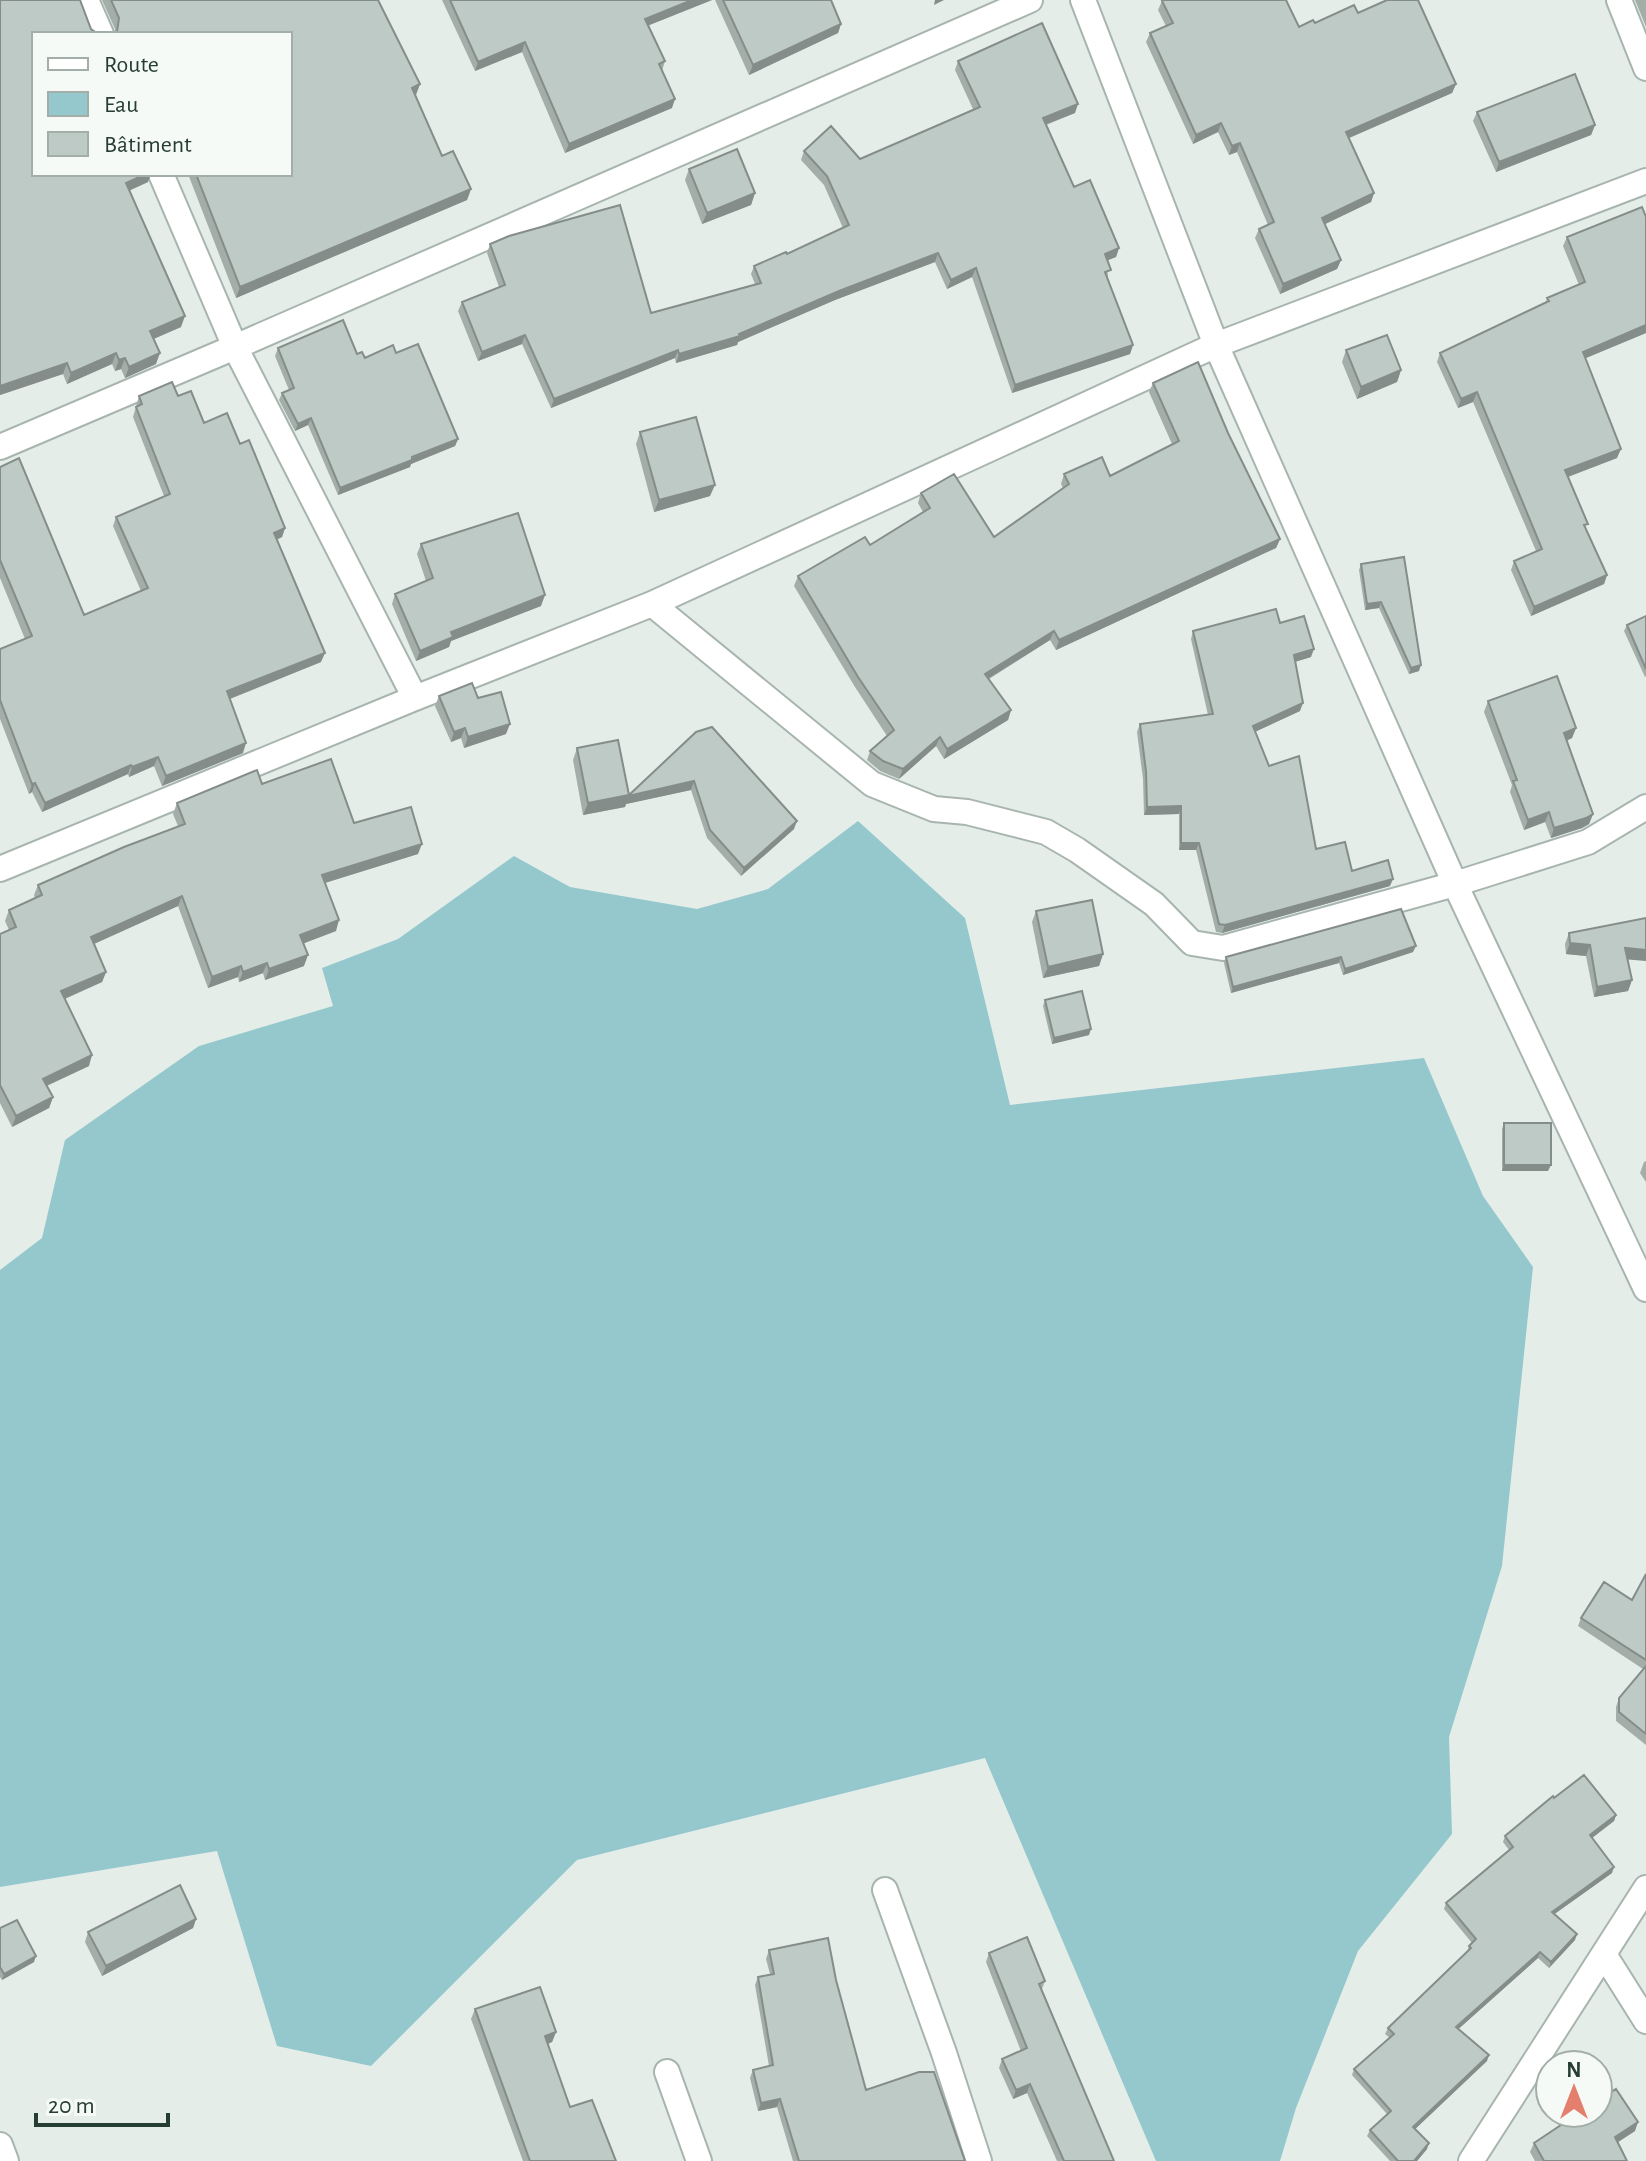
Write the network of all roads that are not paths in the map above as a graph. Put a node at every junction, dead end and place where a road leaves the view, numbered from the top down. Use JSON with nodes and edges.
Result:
{"nodes":[{"id":1,"x":86,"y":0,"type":"edge"},
{"id":2,"x":1030,"y":0,"type":"edge"},
{"id":3,"x":1083,"y":0,"type":"edge"},
{"id":4,"x":1619,"y":0,"type":"edge"},
{"id":5,"x":100,"y":32,"type":"edge"},
{"id":6,"x":1646,"y":68,"type":"edge"},
{"id":7,"x":162,"y":176,"type":"edge"},
{"id":8,"x":1646,"y":181,"type":"edge"},
{"id":9,"x":1216,"y":345,"type":"junction"},
{"id":10,"x":235,"y":347,"type":"junction"},
{"id":11,"x":0,"y":447,"type":"edge"},
{"id":12,"x":652,"y":604,"type":"junction"},
{"id":13,"x":415,"y":698,"type":"junction"},
{"id":14,"x":1646,"y":807,"type":"edge"},
{"id":15,"x":0,"y":869,"type":"edge"},
{"id":16,"x":1455,"y":884,"type":"junction"},
{"id":17,"x":1646,"y":1289,"type":"edge"},
{"id":18,"x":1646,"y":1888,"type":"edge"},
{"id":19,"x":885,"y":1890,"type":"dead end"},
{"id":20,"x":1605,"y":1956,"type":"junction"},
{"id":21,"x":1646,"y":2021,"type":"edge"},
{"id":22,"x":667,"y":2072,"type":"dead end"},
{"id":23,"x":0,"y":2145,"type":"edge"},
{"id":24,"x":6,"y":2161,"type":"edge"},
{"id":25,"x":699,"y":2161,"type":"edge"},
{"id":26,"x":979,"y":2161,"type":"edge"},
{"id":27,"x":1471,"y":2161,"type":"edge"}],
"edges":[{"from":1,"to":5,"type":"street"},
{"from":2,"to":10,"type":"street"},
{"from":3,"to":9,"type":"street"},
{"from":4,"to":6,"type":"street"},
{"from":7,"to":10,"type":"street"},
{"from":8,"to":9,"type":"street"},
{"from":9,"to":12,"type":"street"},
{"from":9,"to":16,"type":"street"},
{"from":10,"to":11,"type":"street"},
{"from":10,"to":13,"type":"street"},
{"from":12,"to":13,"type":"street"},
{"from":12,"to":16,"type":"street"},
{"from":13,"to":15,"type":"street"},
{"from":14,"to":16,"type":"street"},
{"from":16,"to":17,"type":"street"},
{"from":18,"to":20,"type":"street"},
{"from":19,"to":26,"type":"street"},
{"from":20,"to":21,"type":"street"},
{"from":20,"to":27,"type":"street"},
{"from":22,"to":25,"type":"street"},
{"from":23,"to":24,"type":"street"}]}
